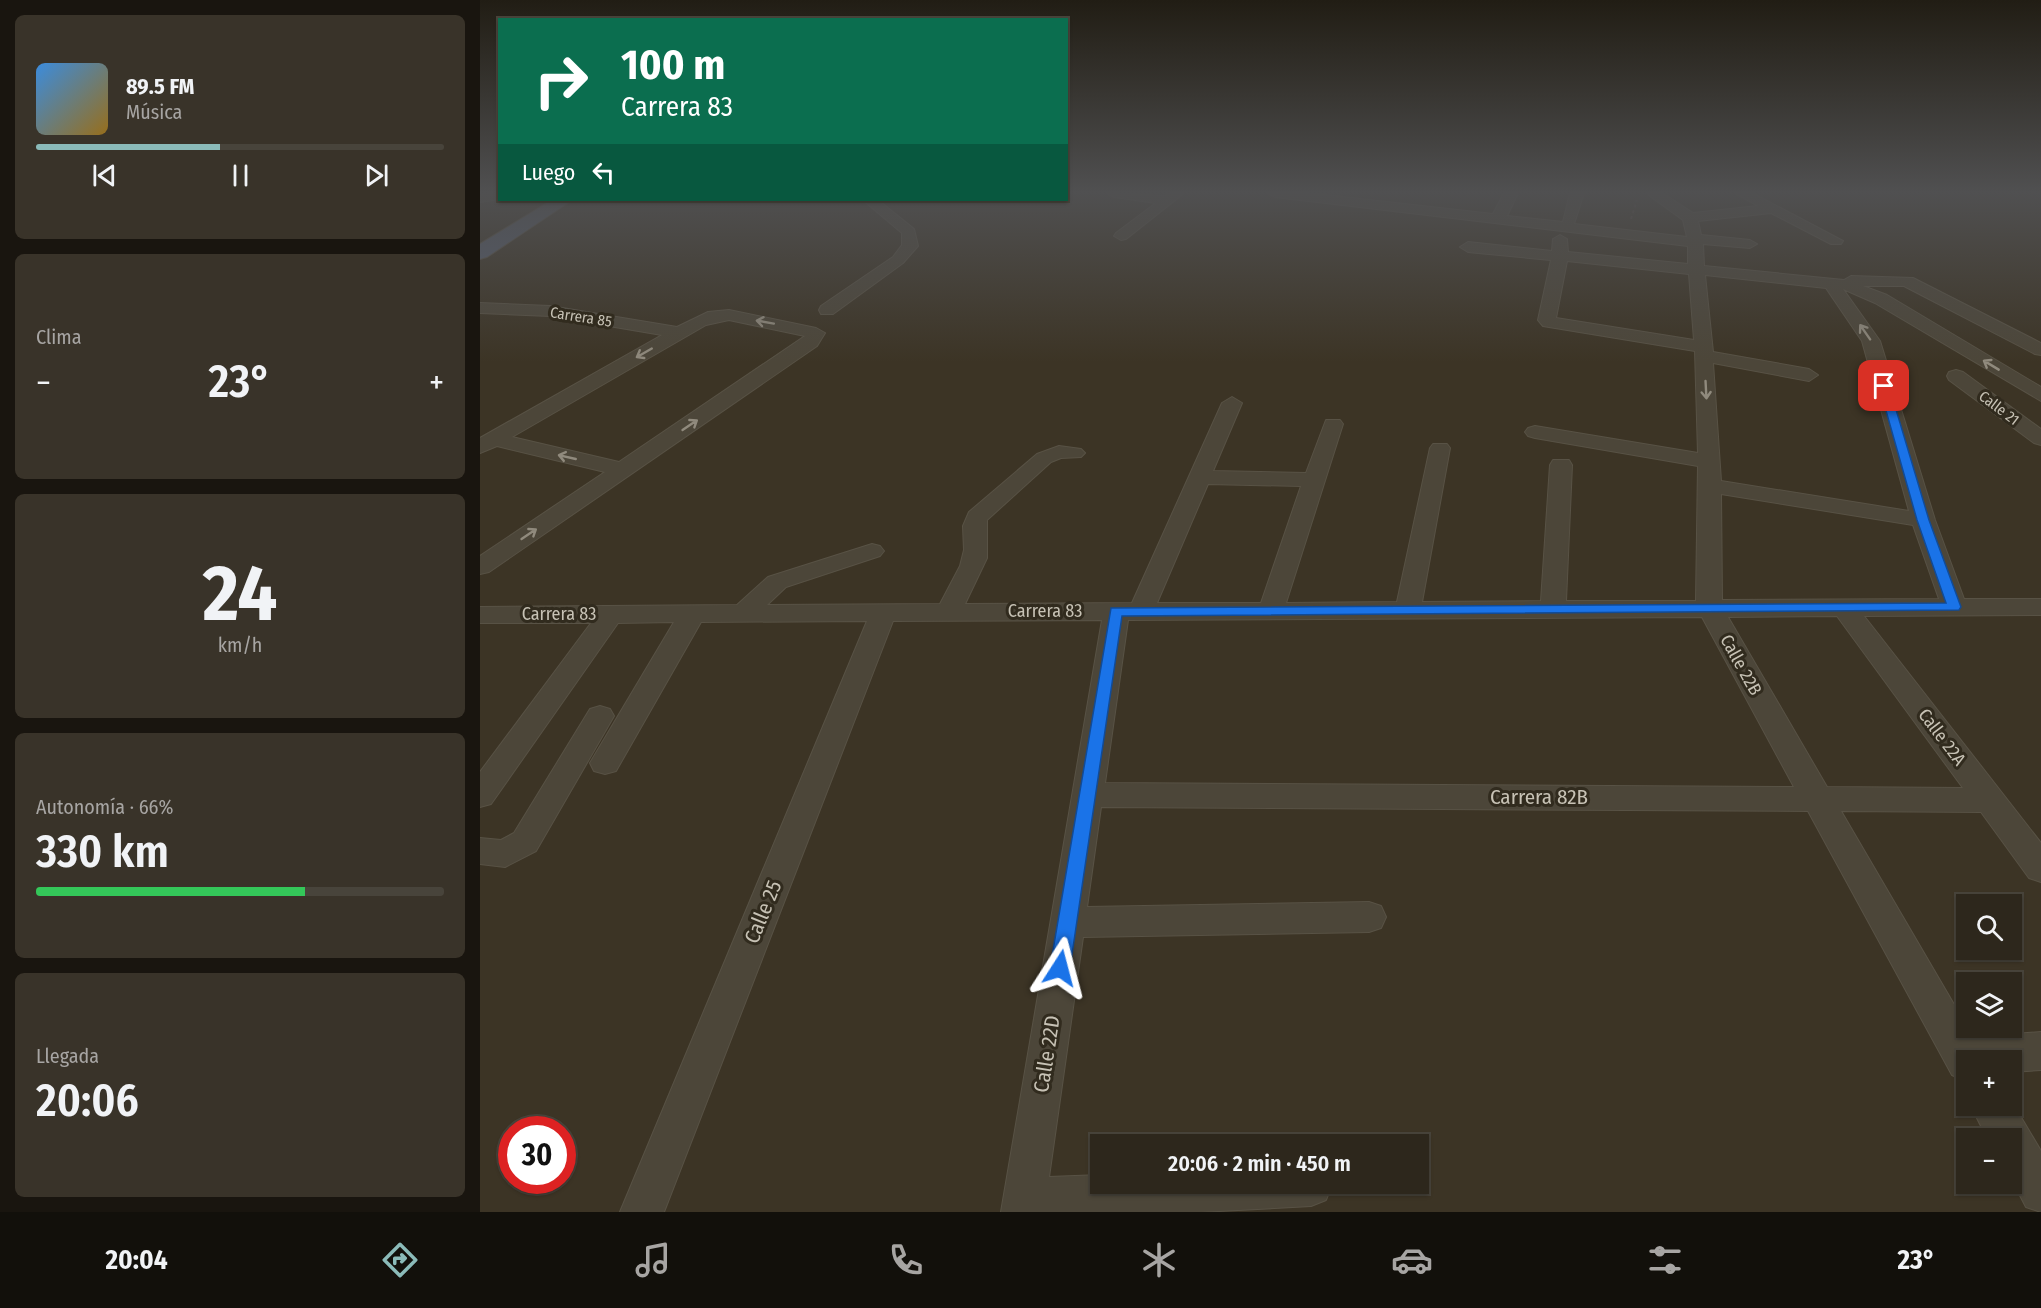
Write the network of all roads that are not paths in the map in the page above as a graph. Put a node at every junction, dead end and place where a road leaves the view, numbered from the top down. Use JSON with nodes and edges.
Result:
{"nodes":[{"id":1,"x":907,"y":250,"type":"edge"},
{"id":2,"x":1493,"y":250,"type":"edge"},
{"id":3,"x":1561,"y":250,"type":"edge"},
{"id":4,"x":1695,"y":250,"type":"edge"},
{"id":5,"x":1560,"y":256,"type":"junction"},
{"id":6,"x":1696,"y":269,"type":"junction"},
{"id":7,"x":1830,"y":282,"type":"junction"},
{"id":8,"x":480,"y":308,"type":"edge"},
{"id":9,"x":827,"y":309,"type":"dead end"},
{"id":10,"x":680,"y":333,"type":"junction"},
{"id":11,"x":2041,"y":350,"type":"edge"},
{"id":12,"x":1704,"y":352,"type":"junction"},
{"id":13,"x":1809,"y":375,"type":"dead end"},
{"id":14,"x":1956,"y":376,"type":"dead end"},
{"id":15,"x":2041,"y":395,"type":"edge"},
{"id":16,"x":1232,"y":403,"type":"dead end"},
{"id":17,"x":1333,"y":424,"type":"dead end"},
{"id":18,"x":1535,"y":432,"type":"dead end"},
{"id":19,"x":2041,"y":439,"type":"edge"},
{"id":20,"x":487,"y":443,"type":"edge"},
{"id":21,"x":1440,"y":448,"type":"dead end"},
{"id":22,"x":1074,"y":453,"type":"dead end"},
{"id":23,"x":1709,"y":461,"type":"junction"},
{"id":24,"x":1561,"y":465,"type":"dead end"},
{"id":25,"x":624,"y":470,"type":"junction"},
{"id":26,"x":1199,"y":477,"type":"junction"},
{"id":27,"x":1313,"y":480,"type":"junction"},
{"id":28,"x":1710,"y":486,"type":"junction"},
{"id":29,"x":1923,"y":520,"type":"junction"},
{"id":30,"x":872,"y":551,"type":"dead end"},
{"id":31,"x":480,"y":567,"type":"edge"},
{"id":32,"x":1709,"y":607,"type":"junction"},
{"id":33,"x":1843,"y":607,"type":"junction"},
{"id":34,"x":1954,"y":607,"type":"junction"},
{"id":35,"x":2041,"y":607,"type":"edge"},
{"id":36,"x":1553,"y":608,"type":"junction"},
{"id":37,"x":1408,"y":609,"type":"junction"},
{"id":38,"x":1271,"y":610,"type":"junction"},
{"id":39,"x":1128,"y":611,"type":"junction"},
{"id":40,"x":884,"y":612,"type":"junction"},
{"id":41,"x":948,"y":612,"type":"junction"},
{"id":42,"x":744,"y":613,"type":"junction"},
{"id":43,"x":611,"y":614,"type":"junction"},
{"id":44,"x":693,"y":614,"type":"junction"},
{"id":45,"x":480,"y":615,"type":"edge"},
{"id":46,"x":600,"y":716,"type":"dead end"},
{"id":47,"x":605,"y":763,"type":"dead end"},
{"id":48,"x":480,"y":795,"type":"edge"},
{"id":49,"x":1089,"y":795,"type":"junction"},
{"id":50,"x":1815,"y":799,"type":"junction"},
{"id":51,"x":1989,"y":800,"type":"junction"},
{"id":52,"x":480,"y":851,"type":"edge"},
{"id":53,"x":2041,"y":868,"type":"edge"},
{"id":54,"x":1369,"y":917,"type":"dead end"},
{"id":55,"x":1067,"y":922,"type":"junction"},
{"id":56,"x":1960,"y":1050,"type":"edge"},
{"id":57,"x":2041,"y":1051,"type":"edge"},
{"id":58,"x":2022,"y":1053,"type":"edge"},
{"id":59,"x":2022,"y":1158,"type":"edge"},
{"id":60,"x":2041,"y":1192,"type":"edge"},
{"id":61,"x":1188,"y":1194,"type":"edge"},
{"id":62,"x":1024,"y":1206,"type":"edge"},
{"id":63,"x":642,"y":1212,"type":"edge"}],
"edges":[{"from":1,"to":9,"type":"street"},
{"from":2,"to":5,"type":"street"},
{"from":3,"to":5,"type":"street"},
{"from":4,"to":6,"type":"street","name":"Calle 22B"},
{"from":5,"to":6,"type":"street"},
{"from":5,"to":12,"type":"street"},
{"from":6,"to":7,"type":"street"},
{"from":6,"to":12,"type":"street","name":"Calle 22B"},
{"from":7,"to":11,"type":"street"},
{"from":15,"to":7,"type":"street","one_way":true},
{"from":29,"to":7,"type":"street","one_way":true},
{"from":8,"to":10,"type":"street","name":"Carrera 85"},
{"from":10,"to":20,"type":"street","one_way":true},
{"from":25,"to":10,"type":"street","one_way":true},
{"from":12,"to":13,"type":"street"},
{"from":12,"to":23,"type":"street","name":"Calle 22B","one_way":true},
{"from":14,"to":19,"type":"street","name":"Calle 21"},
{"from":16,"to":26,"type":"street","name":"Calle 22D"},
{"from":17,"to":27,"type":"street"},
{"from":18,"to":23,"type":"street"},
{"from":25,"to":20,"type":"street","one_way":true},
{"from":21,"to":37,"type":"street"},
{"from":22,"to":41,"type":"street"},
{"from":23,"to":28,"type":"street","name":"Calle 22B"},
{"from":24,"to":36,"type":"street"},
{"from":31,"to":25,"type":"street","one_way":true},
{"from":26,"to":27,"type":"street"},
{"from":26,"to":39,"type":"street","name":"Calle 22D"},
{"from":27,"to":38,"type":"street"},
{"from":28,"to":29,"type":"street"},
{"from":28,"to":32,"type":"street","name":"Calle 22B"},
{"from":29,"to":34,"type":"street"},
{"from":30,"to":42,"type":"street"},
{"from":32,"to":33,"type":"street","name":"Carrera 83"},
{"from":32,"to":36,"type":"street","name":"Carrera 83"},
{"from":32,"to":50,"type":"street","name":"Calle 22B"},
{"from":33,"to":34,"type":"street","name":"Carrera 83"},
{"from":33,"to":51,"type":"street","name":"Calle 22A"},
{"from":34,"to":35,"type":"street","name":"Carrera 83"},
{"from":36,"to":37,"type":"street","name":"Carrera 83"},
{"from":37,"to":38,"type":"street","name":"Carrera 83"},
{"from":38,"to":39,"type":"street","name":"Carrera 83"},
{"from":39,"to":41,"type":"street","name":"Carrera 83"},
{"from":39,"to":49,"type":"street","name":"Calle 22D"},
{"from":40,"to":41,"type":"street","name":"Carrera 83"},
{"from":40,"to":42,"type":"street","name":"Carrera 83"},
{"from":40,"to":63,"type":"street","name":"Calle 25"},
{"from":42,"to":44,"type":"street","name":"Carrera 83"},
{"from":43,"to":44,"type":"street","name":"Carrera 83"},
{"from":43,"to":45,"type":"street","name":"Carrera 83"},
{"from":43,"to":48,"type":"street"},
{"from":44,"to":47,"type":"street"},
{"from":46,"to":52,"type":"street"},
{"from":49,"to":50,"type":"street","name":"Carrera 82B"},
{"from":49,"to":55,"type":"street","name":"Calle 22D"},
{"from":50,"to":51,"type":"street","name":"Carrera 82B"},
{"from":50,"to":56,"type":"street","name":"Calle 22B"},
{"from":51,"to":53,"type":"street","name":"Calle 22A"},
{"from":54,"to":55,"type":"street"},
{"from":55,"to":62,"type":"street","name":"Calle 22D"},
{"from":57,"to":58,"type":"street"},
{"from":59,"to":60,"type":"street"},
{"from":61,"to":62,"type":"street"}]}
